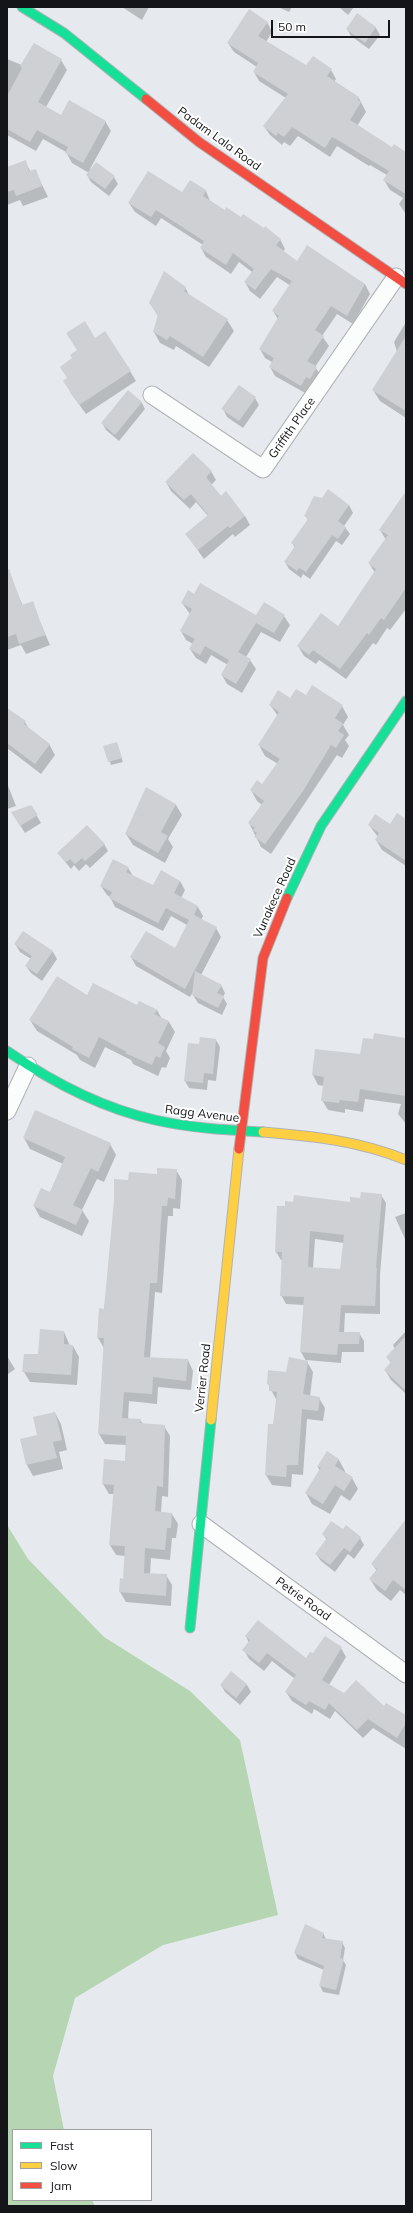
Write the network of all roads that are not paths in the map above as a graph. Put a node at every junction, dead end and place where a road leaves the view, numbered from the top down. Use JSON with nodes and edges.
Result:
{"nodes":[{"id":1,"x":22,"y":7,"type":"edge"},
{"id":2,"x":401,"y":281,"type":"edge"},
{"id":3,"x":152,"y":395,"type":"dead end"},
{"id":4,"x":406,"y":702,"type":"edge"},
{"id":5,"x":7,"y":1051,"type":"edge"},
{"id":6,"x":28,"y":1066,"type":"junction"},
{"id":7,"x":7,"y":1111,"type":"edge"},
{"id":8,"x":241,"y":1131,"type":"junction"},
{"id":9,"x":406,"y":1160,"type":"edge"},
{"id":10,"x":201,"y":1524,"type":"junction"},
{"id":11,"x":190,"y":1628,"type":"dead end"},
{"id":12,"x":406,"y":1674,"type":"edge"}],
"edges":[{"from":1,"to":2,"type":"street","name":"Padam Lala Road"},
{"from":2,"to":3,"type":"street","name":"Griffith Place"},
{"from":4,"to":8,"type":"street","name":"Vunakece Road"},
{"from":5,"to":6,"type":"street","name":"Ragg Avenue"},
{"from":6,"to":7,"type":"street"},
{"from":6,"to":8,"type":"street","name":"Ragg Avenue"},
{"from":8,"to":9,"type":"street","name":"Ragg Avenue"},
{"from":8,"to":10,"type":"street","name":"Verrier Road"},
{"from":10,"to":11,"type":"street","name":"Verrier Road"},
{"from":10,"to":12,"type":"street","name":"Petrie Road"}]}
